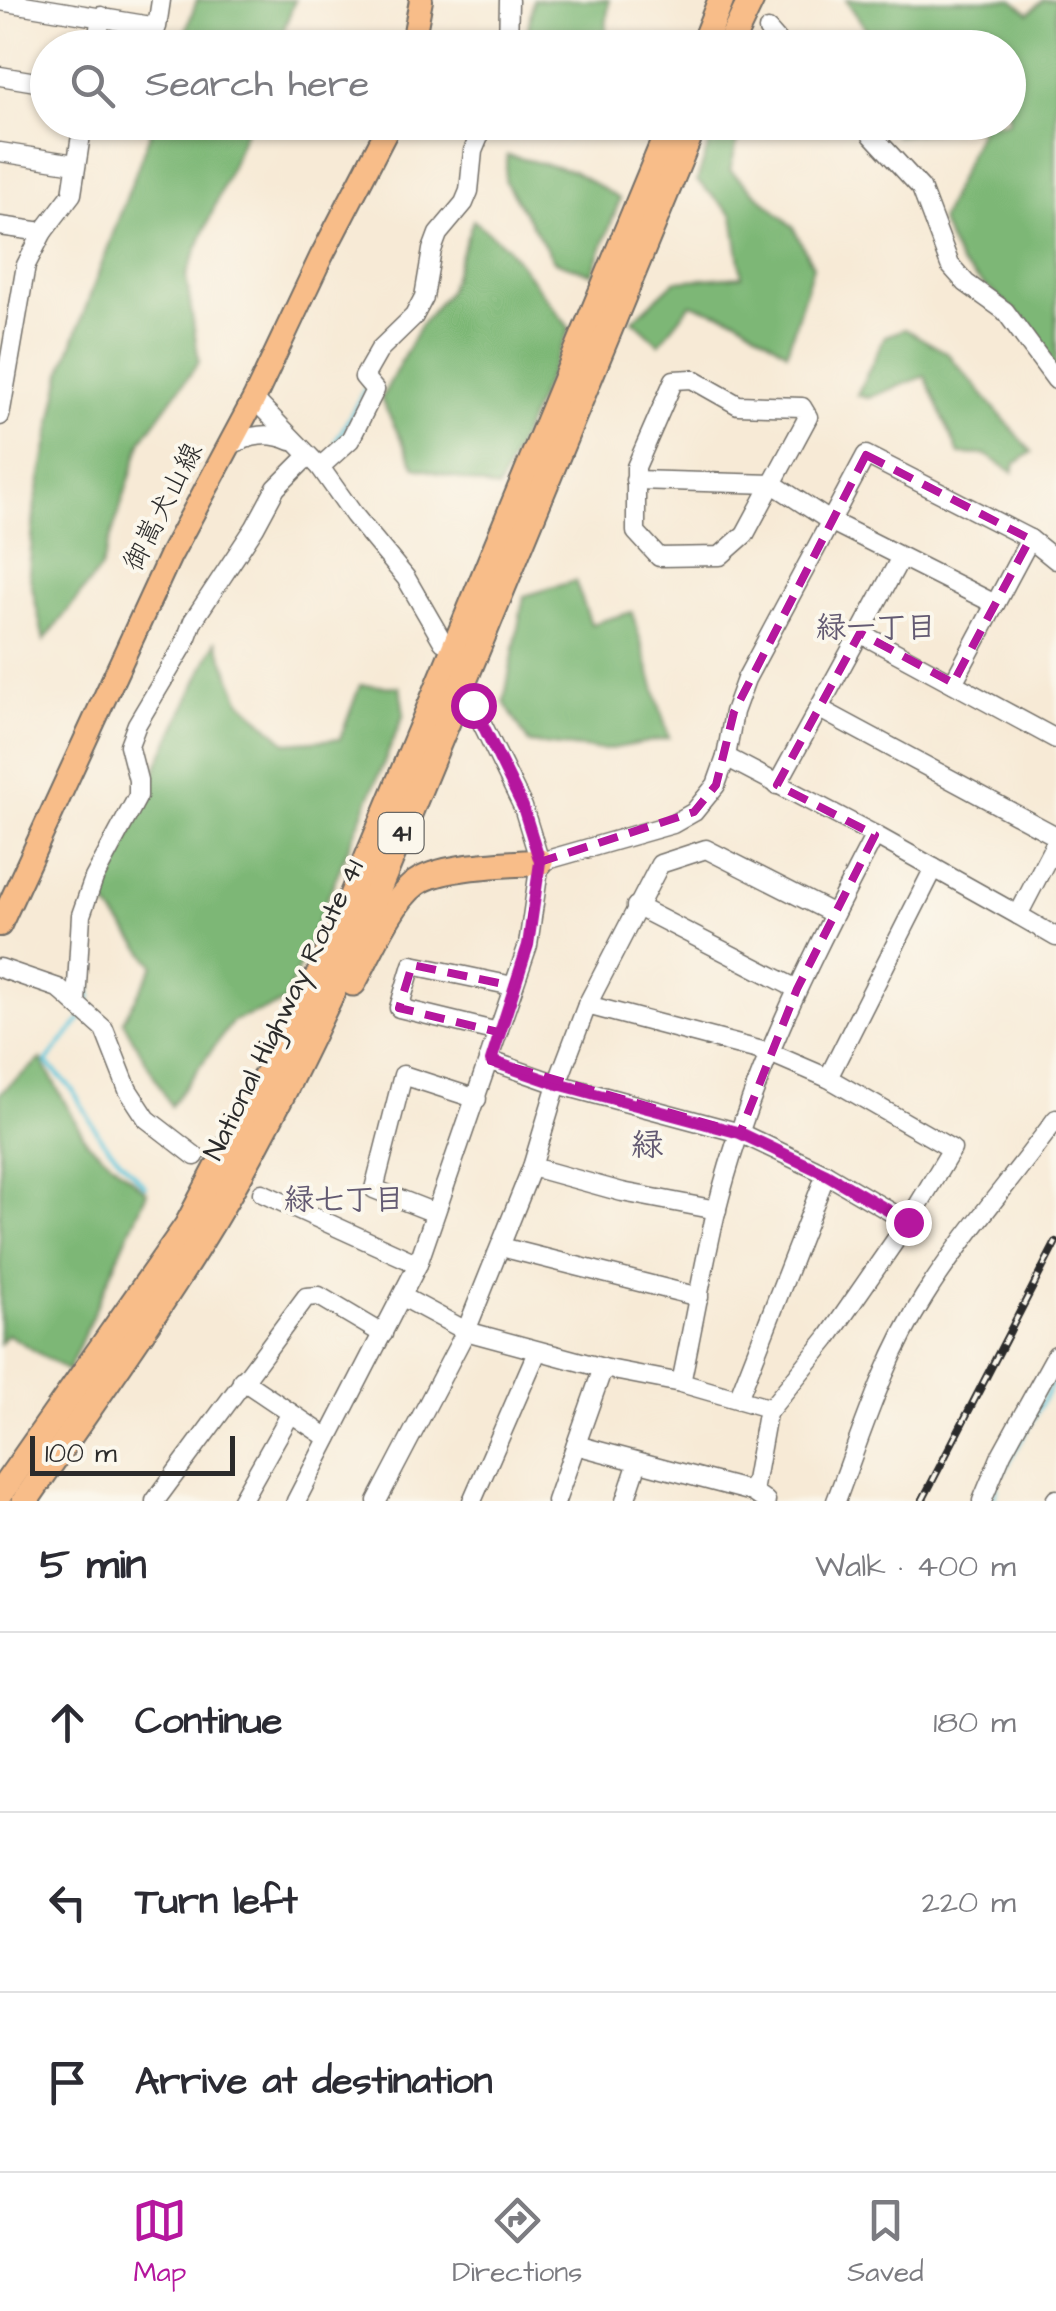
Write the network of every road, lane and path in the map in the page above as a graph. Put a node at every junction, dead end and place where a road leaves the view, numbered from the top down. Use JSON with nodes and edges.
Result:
{"nodes":[{"id":1,"x":161,"y":0,"type":"edge"},
{"id":2,"x":422,"y":0,"type":"edge"},
{"id":3,"x":509,"y":0,"type":"edge"},
{"id":4,"x":721,"y":0,"type":"edge"},
{"id":5,"x":748,"y":0,"type":"edge"},
{"id":6,"x":0,"y":1,"type":"edge"},
{"id":7,"x":101,"y":16,"type":"junction"},
{"id":8,"x":99,"y":30,"type":"edge"},
{"id":9,"x":416,"y":30,"type":"edge"},
{"id":10,"x":508,"y":30,"type":"edge"},
{"id":11,"x":709,"y":30,"type":"edge"},
{"id":12,"x":735,"y":30,"type":"edge"},
{"id":13,"x":0,"y":76,"type":"edge"},
{"id":14,"x":30,"y":81,"type":"edge"},
{"id":15,"x":80,"y":140,"type":"edge"},
{"id":16,"x":381,"y":140,"type":"edge"},
{"id":17,"x":478,"y":140,"type":"edge"},
{"id":18,"x":665,"y":140,"type":"edge"},
{"id":19,"x":687,"y":140,"type":"edge"},
{"id":20,"x":880,"y":140,"type":"edge"},
{"id":21,"x":0,"y":152,"type":"edge"},
{"id":22,"x":75,"y":164,"type":"junction"},
{"id":23,"x":0,"y":226,"type":"edge"},
{"id":24,"x":44,"y":232,"type":"junction"},
{"id":25,"x":9,"y":300,"type":"edge"},
{"id":26,"x":4,"y":355,"type":"edge"},
{"id":27,"x":1056,"y":380,"type":"edge"},
{"id":28,"x":254,"y":399,"type":"junction"},
{"id":29,"x":0,"y":416,"type":"edge"},
{"id":30,"x":229,"y":446,"type":"junction"},
{"id":31,"x":308,"y":456,"type":"junction"},
{"id":32,"x":635,"y":480,"type":"junction"},
{"id":33,"x":773,"y":484,"type":"junction"},
{"id":34,"x":830,"y":521,"type":"junction"},
{"id":35,"x":1030,"y":539,"type":"junction"},
{"id":36,"x":900,"y":558,"type":"junction"},
{"id":37,"x":1056,"y":560,"type":"edge"},
{"id":38,"x":995,"y":604,"type":"junction"},
{"id":39,"x":860,"y":633,"type":"junction"},
{"id":40,"x":443,"y":642,"type":"dead end"},
{"id":41,"x":953,"y":682,"type":"junction"},
{"id":42,"x":473,"y":705,"type":"dead end"},
{"id":43,"x":820,"y":709,"type":"junction"},
{"id":44,"x":1056,"y":739,"type":"edge"},
{"id":45,"x":726,"y":757,"type":"junction"},
{"id":46,"x":777,"y":785,"type":"junction"},
{"id":47,"x":875,"y":834,"type":"junction"},
{"id":48,"x":1056,"y":839,"type":"edge"},
{"id":49,"x":540,"y":862,"type":"junction"},
{"id":50,"x":934,"y":868,"type":"junction"},
{"id":51,"x":636,"y":906,"type":"junction"},
{"id":52,"x":834,"y":914,"type":"junction"},
{"id":53,"x":1018,"y":916,"type":"junction"},
{"id":54,"x":0,"y":925,"type":"edge"},
{"id":55,"x":1056,"y":936,"type":"edge"},
{"id":56,"x":0,"y":968,"type":"edge"},
{"id":57,"x":513,"y":986,"type":"junction"},
{"id":58,"x":798,"y":988,"type":"junction"},
{"id":59,"x":76,"y":1003,"type":"junction"},
{"id":60,"x":588,"y":1005,"type":"junction"},
{"id":61,"x":498,"y":1032,"type":"junction"},
{"id":62,"x":770,"y":1053,"type":"junction"},
{"id":63,"x":491,"y":1061,"type":"junction"},
{"id":64,"x":828,"y":1078,"type":"junction"},
{"id":65,"x":558,"y":1084,"type":"junction"},
{"id":66,"x":477,"y":1099,"type":"junction"},
{"id":67,"x":1056,"y":1119,"type":"edge"},
{"id":68,"x":269,"y":1120,"type":"junction"},
{"id":69,"x":740,"y":1133,"type":"junction"},
{"id":70,"x":194,"y":1156,"type":"dead end"},
{"id":71,"x":532,"y":1166,"type":"junction"},
{"id":72,"x":826,"y":1174,"type":"junction"},
{"id":73,"x":262,"y":1193,"type":"dead end"},
{"id":74,"x":717,"y":1210,"type":"junction"},
{"id":75,"x":435,"y":1214,"type":"junction"},
{"id":76,"x":908,"y":1222,"type":"junction"},
{"id":77,"x":501,"y":1247,"type":"junction"},
{"id":78,"x":418,"y":1264,"type":"junction"},
{"id":79,"x":403,"y":1297,"type":"junction"},
{"id":80,"x":699,"y":1297,"type":"junction"},
{"id":81,"x":466,"y":1331,"type":"junction"},
{"id":82,"x":383,"y":1334,"type":"junction"},
{"id":83,"x":537,"y":1352,"type":"junction"},
{"id":84,"x":1056,"y":1355,"type":"edge"},
{"id":85,"x":602,"y":1368,"type":"junction"},
{"id":86,"x":242,"y":1380,"type":"junction"},
{"id":87,"x":682,"y":1383,"type":"junction"},
{"id":88,"x":738,"y":1399,"type":"junction"},
{"id":89,"x":291,"y":1413,"type":"junction"},
{"id":90,"x":767,"y":1413,"type":"junction"},
{"id":91,"x":328,"y":1438,"type":"junction"},
{"id":92,"x":576,"y":1445,"type":"junction"},
{"id":93,"x":638,"y":1462,"type":"junction"},
{"id":94,"x":0,"y":1493,"type":"edge"},
{"id":95,"x":759,"y":1497,"type":"edge"},
{"id":96,"x":24,"y":1501,"type":"edge"},
{"id":97,"x":154,"y":1501,"type":"edge"},
{"id":98,"x":241,"y":1501,"type":"edge"},
{"id":99,"x":296,"y":1501,"type":"edge"},
{"id":100,"x":376,"y":1501,"type":"edge"},
{"id":101,"x":472,"y":1501,"type":"edge"},
{"id":102,"x":556,"y":1501,"type":"edge"},
{"id":103,"x":625,"y":1501,"type":"edge"},
{"id":104,"x":836,"y":1501,"type":"edge"},
{"id":105,"x":982,"y":1501,"type":"edge"}],
"edges":[{"from":1,"to":7,"type":"street"},
{"from":2,"to":9,"type":"main road"},
{"from":3,"to":10,"type":"street"},
{"from":4,"to":11,"type":"highway"},
{"from":5,"to":12,"type":"highway"},
{"from":6,"to":7,"type":"street"},
{"from":7,"to":8,"type":"street"},
{"from":13,"to":14,"type":"street"},
{"from":15,"to":22,"type":"street"},
{"from":16,"to":28,"type":"main road","name":"御嵩犬山線"},
{"from":17,"to":31,"type":"street"},
{"from":18,"to":94,"type":"highway","name":"National Highway Route 41","number":"41"},
{"from":19,"to":68,"type":"highway","name":"National Highway Route 41","number":"41"},
{"from":20,"to":27,"type":"street"},
{"from":21,"to":22,"type":"street"},
{"from":22,"to":24,"type":"street"},
{"from":23,"to":24,"type":"street"},
{"from":24,"to":25,"type":"street"},
{"from":25,"to":26,"type":"street"},
{"from":26,"to":29,"type":"street"},
{"from":28,"to":30,"type":"main road","name":"御嵩犬山線"},
{"from":28,"to":31,"type":"street"},
{"from":30,"to":31,"type":"street"},
{"from":30,"to":54,"type":"main road","name":"御嵩犬山線"},
{"from":31,"to":40,"type":"street"},
{"from":31,"to":59,"type":"street"},
{"from":32,"to":33,"type":"street"},
{"from":32,"to":33,"type":"street"},
{"from":32,"to":33,"type":"street"},
{"from":33,"to":34,"type":"street"},
{"from":34,"to":35,"type":"street"},
{"from":34,"to":36,"type":"street"},
{"from":34,"to":45,"type":"street"},
{"from":35,"to":37,"type":"street"},
{"from":35,"to":38,"type":"street"},
{"from":36,"to":38,"type":"street"},
{"from":36,"to":39,"type":"street"},
{"from":38,"to":41,"type":"street"},
{"from":39,"to":41,"type":"street"},
{"from":39,"to":43,"type":"street"},
{"from":41,"to":44,"type":"street"},
{"from":42,"to":49,"type":"street"},
{"from":43,"to":46,"type":"street"},
{"from":43,"to":48,"type":"street"},
{"from":45,"to":46,"type":"street"},
{"from":45,"to":49,"type":"street"},
{"from":46,"to":47,"type":"street"},
{"from":47,"to":50,"type":"street"},
{"from":47,"to":52,"type":"street"},
{"from":48,"to":53,"type":"street"},
{"from":49,"to":57,"type":"street"},
{"from":49,"to":68,"type":"highway"},
{"from":50,"to":53,"type":"street"},
{"from":50,"to":64,"type":"street"},
{"from":51,"to":52,"type":"street"},
{"from":51,"to":58,"type":"street"},
{"from":51,"to":60,"type":"street"},
{"from":52,"to":58,"type":"street"},
{"from":53,"to":55,"type":"street"},
{"from":56,"to":59,"type":"street"},
{"from":57,"to":61,"type":"street"},
{"from":57,"to":61,"type":"street"},
{"from":58,"to":62,"type":"street"},
{"from":59,"to":70,"type":"street"},
{"from":60,"to":62,"type":"street"},
{"from":60,"to":65,"type":"street"},
{"from":61,"to":63,"type":"street"},
{"from":62,"to":64,"type":"street"},
{"from":62,"to":69,"type":"street"},
{"from":63,"to":65,"type":"street"},
{"from":63,"to":66,"type":"street"},
{"from":64,"to":76,"type":"street"},
{"from":65,"to":69,"type":"street"},
{"from":65,"to":71,"type":"street"},
{"from":66,"to":75,"type":"street"},
{"from":66,"to":75,"type":"street"},
{"from":67,"to":104,"type":"street"},
{"from":68,"to":96,"type":"highway","name":"National Highway Route 41","number":"41"},
{"from":69,"to":72,"type":"street"},
{"from":69,"to":74,"type":"street"},
{"from":71,"to":74,"type":"street"},
{"from":71,"to":77,"type":"street"},
{"from":72,"to":76,"type":"street"},
{"from":72,"to":88,"type":"street"},
{"from":73,"to":78,"type":"street"},
{"from":74,"to":80,"type":"street"},
{"from":75,"to":78,"type":"street"},
{"from":76,"to":90,"type":"street"},
{"from":77,"to":80,"type":"street"},
{"from":77,"to":81,"type":"street"},
{"from":78,"to":79,"type":"street"},
{"from":79,"to":81,"type":"street"},
{"from":79,"to":82,"type":"street"},
{"from":80,"to":87,"type":"street"},
{"from":81,"to":83,"type":"street"},
{"from":81,"to":100,"type":"street"},
{"from":82,"to":86,"type":"street"},
{"from":82,"to":91,"type":"street"},
{"from":83,"to":85,"type":"street"},
{"from":83,"to":101,"type":"street"},
{"from":84,"to":105,"type":"street"},
{"from":85,"to":87,"type":"street"},
{"from":85,"to":92,"type":"street"},
{"from":86,"to":89,"type":"street"},
{"from":86,"to":97,"type":"street"},
{"from":87,"to":88,"type":"street"},
{"from":88,"to":90,"type":"street"},
{"from":89,"to":91,"type":"street"},
{"from":89,"to":98,"type":"street"},
{"from":90,"to":95,"type":"street"},
{"from":91,"to":99,"type":"street"},
{"from":92,"to":93,"type":"street"},
{"from":92,"to":102,"type":"street"},
{"from":93,"to":95,"type":"street"},
{"from":93,"to":103,"type":"street"}]}
